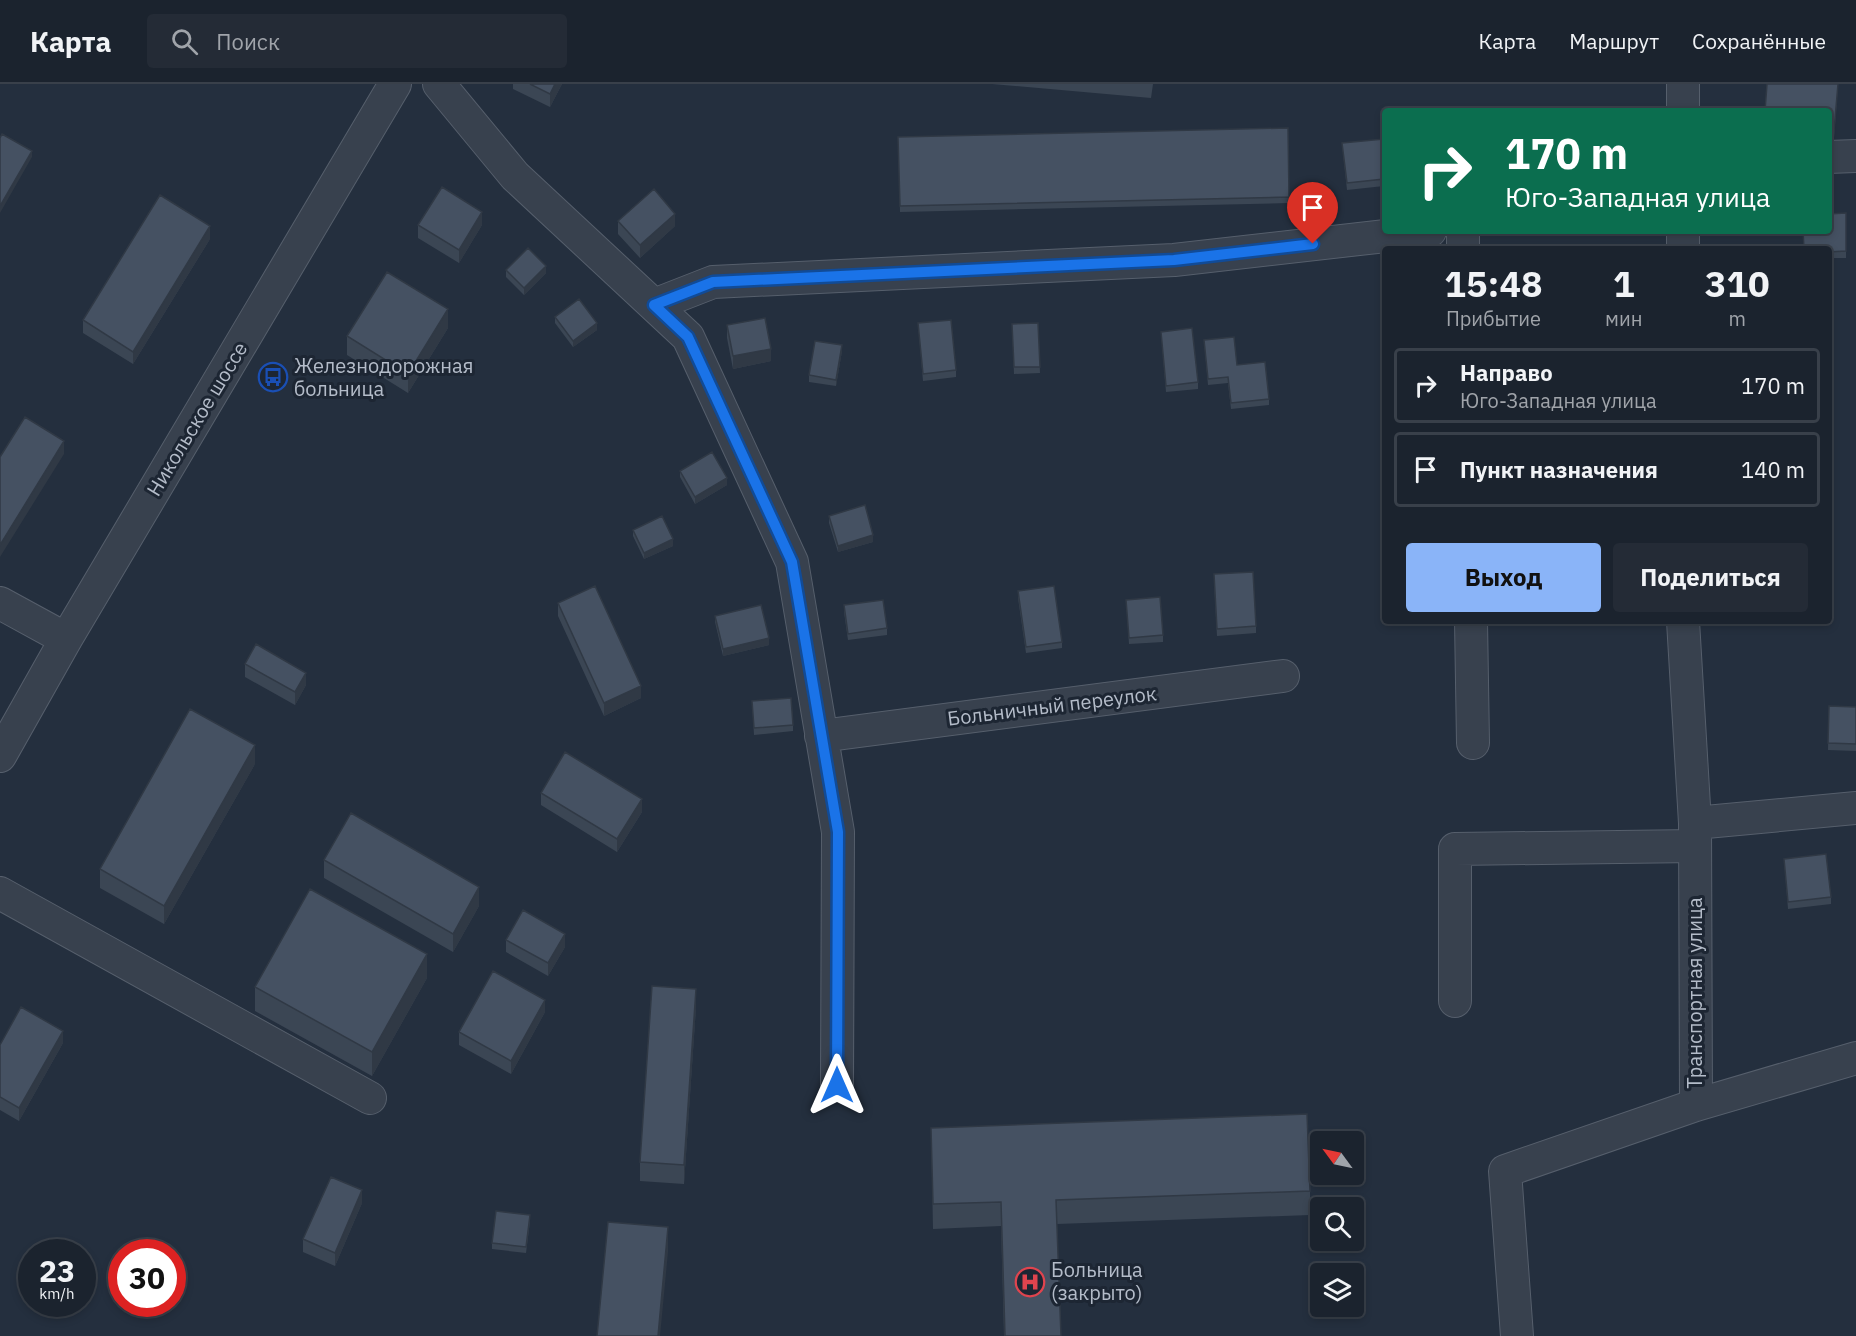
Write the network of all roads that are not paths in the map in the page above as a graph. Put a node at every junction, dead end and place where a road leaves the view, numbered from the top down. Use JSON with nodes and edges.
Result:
{"nodes":[{"id":1,"x":395,"y":84,"type":"edge"},
{"id":2,"x":439,"y":84,"type":"edge"},
{"id":3,"x":1683,"y":84,"type":"edge"},
{"id":4,"x":1683,"y":108,"type":"edge"},
{"id":5,"x":1856,"y":156,"type":"edge"},
{"id":6,"x":1832,"y":157,"type":"edge"},
{"id":7,"x":1404,"y":234,"type":"edge"},
{"id":8,"x":654,"y":305,"type":"junction"},
{"id":9,"x":0,"y":603,"type":"edge"},
{"id":10,"x":1471,"y":624,"type":"edge"},
{"id":11,"x":1683,"y":624,"type":"edge"},
{"id":12,"x":66,"y":639,"type":"junction"},
{"id":13,"x":1283,"y":676,"type":"dead end"},
{"id":14,"x":821,"y":736,"type":"junction"},
{"id":15,"x":1473,"y":743,"type":"dead end"},
{"id":16,"x":0,"y":756,"type":"edge"},
{"id":17,"x":1856,"y":808,"type":"edge"},
{"id":18,"x":1695,"y":835,"type":"junction"},
{"id":19,"x":0,"y":892,"type":"edge"},
{"id":20,"x":1455,"y":1001,"type":"dead end"},
{"id":21,"x":1856,"y":1058,"type":"edge"},
{"id":22,"x":837,"y":1085,"type":"dead end"},
{"id":23,"x":370,"y":1098,"type":"dead end"},
{"id":24,"x":1696,"y":1105,"type":"junction"},
{"id":25,"x":1516,"y":1336,"type":"edge"}],
"edges":[{"from":1,"to":12,"type":"street","name":"Никольское шоссе"},
{"from":2,"to":8,"type":"street"},
{"from":3,"to":4,"type":"street"},
{"from":5,"to":6,"type":"street"},
{"from":7,"to":8,"type":"street"},
{"from":8,"to":14,"type":"street"},
{"from":9,"to":12,"type":"street"},
{"from":10,"to":15,"type":"street"},
{"from":11,"to":18,"type":"street","name":"Транспортная улица"},
{"from":12,"to":16,"type":"street","name":"Никольское шоссе"},
{"from":13,"to":14,"type":"street","name":"Больничный переулок"},
{"from":14,"to":22,"type":"street"},
{"from":17,"to":18,"type":"street"},
{"from":18,"to":20,"type":"street"},
{"from":18,"to":24,"type":"street","name":"Транспортная улица"},
{"from":19,"to":23,"type":"street"},
{"from":21,"to":24,"type":"street"},
{"from":24,"to":25,"type":"street","name":"Транспортная улица"}]}
